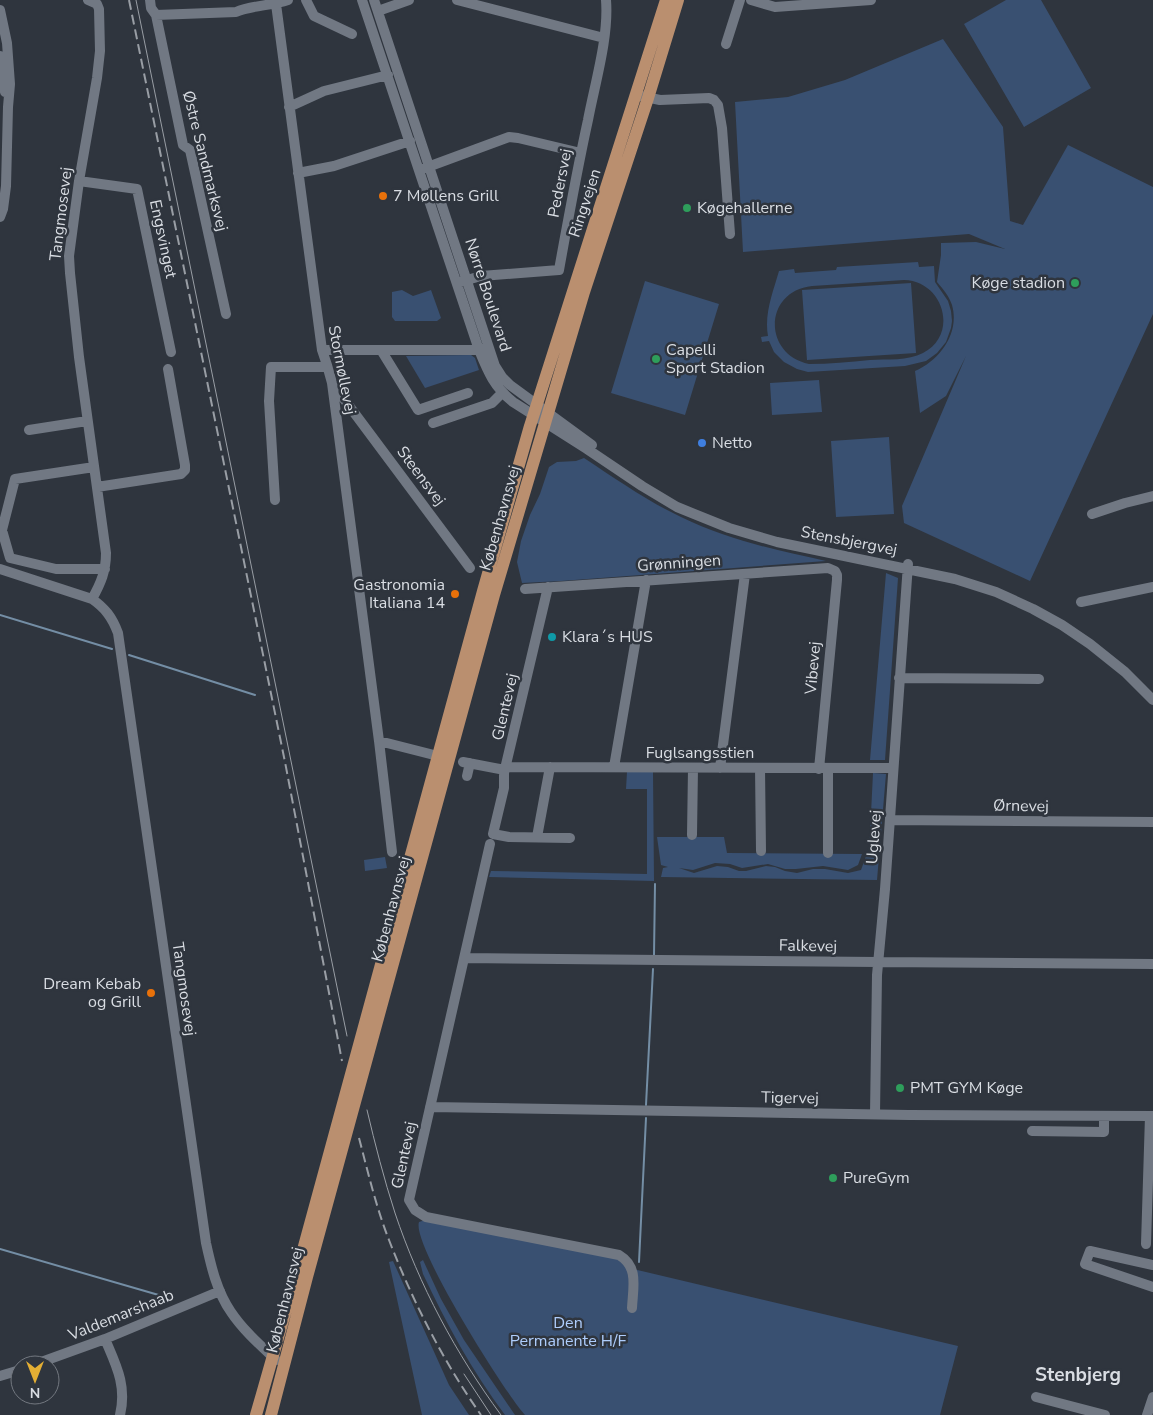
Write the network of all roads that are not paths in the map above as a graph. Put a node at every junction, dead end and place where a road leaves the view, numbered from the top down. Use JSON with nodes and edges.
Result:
{"nodes":[{"id":1,"x":88,"y":0,"type":"edge"},
{"id":2,"x":150,"y":0,"type":"edge"},
{"id":3,"x":288,"y":0,"type":"edge"},
{"id":4,"x":306,"y":0,"type":"edge"},
{"id":5,"x":362,"y":0,"type":"edge"},
{"id":6,"x":374,"y":0,"type":"edge"},
{"id":7,"x":409,"y":0,"type":"edge"},
{"id":8,"x":457,"y":0,"type":"edge"},
{"id":9,"x":606,"y":0,"type":"edge"},
{"id":10,"x":666,"y":0,"type":"edge"},
{"id":11,"x":678,"y":0,"type":"edge"},
{"id":12,"x":740,"y":0,"type":"edge"},
{"id":13,"x":751,"y":0,"type":"edge"},
{"id":14,"x":871,"y":0,"type":"edge"},
{"id":15,"x":276,"y":4,"type":"junction"},
{"id":16,"x":0,"y":10,"type":"edge"},
{"id":17,"x":378,"y":11,"type":"junction"},
{"id":18,"x":156,"y":15,"type":"junction"},
{"id":19,"x":352,"y":34,"type":"dead end"},
{"id":20,"x":604,"y":38,"type":"junction"},
{"id":21,"x":726,"y":44,"type":"dead end"},
{"id":22,"x":0,"y":56,"type":"edge"},
{"id":23,"x":388,"y":75,"type":"junction"},
{"id":24,"x":642,"y":96,"type":"junction"},
{"id":25,"x":8,"y":107,"type":"junction"},
{"id":26,"x":289,"y":107,"type":"junction"},
{"id":27,"x":410,"y":141,"type":"junction"},
{"id":28,"x":581,"y":153,"type":"junction"},
{"id":29,"x":429,"y":166,"type":"junction"},
{"id":30,"x":419,"y":170,"type":"junction"},
{"id":31,"x":298,"y":173,"type":"junction"},
{"id":32,"x":79,"y":180,"type":"junction"},
{"id":33,"x":0,"y":217,"type":"edge"},
{"id":34,"x":730,"y":234,"type":"dead end"},
{"id":35,"x":467,"y":280,"type":"junction"},
{"id":36,"x":456,"y":283,"type":"junction"},
{"id":37,"x":226,"y":314,"type":"dead end"},
{"id":38,"x":484,"y":348,"type":"junction"},
{"id":39,"x":322,"y":350,"type":"junction"},
{"id":40,"x":381,"y":350,"type":"junction"},
{"id":41,"x":171,"y":352,"type":"dead end"},
{"id":42,"x":327,"y":365,"type":"junction"},
{"id":43,"x":168,"y":369,"type":"dead end"},
{"id":44,"x":332,"y":383,"type":"junction"},
{"id":45,"x":468,"y":393,"type":"dead end"},
{"id":46,"x":502,"y":393,"type":"junction"},
{"id":47,"x":348,"y":403,"type":"junction"},
{"id":48,"x":335,"y":410,"type":"junction"},
{"id":49,"x":535,"y":410,"type":"junction"},
{"id":50,"x":547,"y":418,"type":"junction"},
{"id":51,"x":87,"y":421,"type":"junction"},
{"id":52,"x":433,"y":424,"type":"dead end"},
{"id":53,"x":29,"y":430,"type":"dead end"},
{"id":54,"x":94,"y":467,"type":"junction"},
{"id":55,"x":97,"y":487,"type":"junction"},
{"id":56,"x":1153,"y":496,"type":"edge"},
{"id":57,"x":276,"y":500,"type":"dead end"},
{"id":58,"x":1092,"y":514,"type":"dead end"},
{"id":59,"x":908,"y":565,"type":"junction"},
{"id":60,"x":470,"y":568,"type":"dead end"},
{"id":61,"x":0,"y":570,"type":"edge"},
{"id":62,"x":105,"y":570,"type":"junction"},
{"id":63,"x":835,"y":571,"type":"joint"},
{"id":64,"x":745,"y":574,"type":"junction"},
{"id":65,"x":646,"y":580,"type":"junction"},
{"id":66,"x":548,"y":587,"type":"junction"},
{"id":67,"x":1153,"y":587,"type":"edge"},
{"id":68,"x":525,"y":589,"type":"dead end"},
{"id":69,"x":92,"y":599,"type":"junction"},
{"id":70,"x":1081,"y":602,"type":"dead end"},
{"id":71,"x":899,"y":678,"type":"junction"},
{"id":72,"x":1039,"y":679,"type":"dead end"},
{"id":73,"x":1153,"y":690,"type":"edge"},
{"id":74,"x":1153,"y":700,"type":"edge"},
{"id":75,"x":379,"y":741,"type":"junction"},
{"id":76,"x":438,"y":756,"type":"junction"},
{"id":77,"x":550,"y":767,"type":"junction"},
{"id":78,"x":614,"y":767,"type":"junction"},
{"id":79,"x":693,"y":768,"type":"junction"},
{"id":80,"x":720,"y":768,"type":"junction"},
{"id":81,"x":760,"y":768,"type":"junction"},
{"id":82,"x":893,"y":768,"type":"junction"},
{"id":83,"x":506,"y":769,"type":"junction"},
{"id":84,"x":824,"y":769,"type":"junction"},
{"id":85,"x":467,"y":776,"type":"dead end"},
{"id":86,"x":890,"y":820,"type":"junction"},
{"id":87,"x":1153,"y":822,"type":"edge"},
{"id":88,"x":692,"y":835,"type":"dead end"},
{"id":89,"x":536,"y":837,"type":"junction"},
{"id":90,"x":570,"y":838,"type":"dead end"},
{"id":91,"x":492,"y":839,"type":"junction"},
{"id":92,"x":761,"y":851,"type":"dead end"},
{"id":93,"x":392,"y":852,"type":"dead end"},
{"id":94,"x":828,"y":853,"type":"dead end"},
{"id":95,"x":464,"y":958,"type":"junction"},
{"id":96,"x":878,"y":962,"type":"junction"},
{"id":97,"x":1153,"y":964,"type":"edge"},
{"id":98,"x":430,"y":1107,"type":"junction"},
{"id":99,"x":875,"y":1114,"type":"junction"},
{"id":100,"x":1104,"y":1116,"type":"junction"},
{"id":101,"x":1152,"y":1116,"type":"edge"},
{"id":102,"x":1032,"y":1131,"type":"dead end"},
{"id":103,"x":1146,"y":1244,"type":"dead end"},
{"id":104,"x":1153,"y":1265,"type":"edge"},
{"id":105,"x":1153,"y":1287,"type":"edge"},
{"id":106,"x":220,"y":1291,"type":"junction"},
{"id":107,"x":632,"y":1308,"type":"dead end"},
{"id":108,"x":105,"y":1338,"type":"junction"},
{"id":109,"x":60,"y":1355,"type":"edge"},
{"id":110,"x":272,"y":1356,"type":"junction"},
{"id":111,"x":284,"y":1367,"type":"junction"},
{"id":112,"x":1036,"y":1397,"type":"dead end"},
{"id":113,"x":1153,"y":1397,"type":"edge"},
{"id":114,"x":120,"y":1415,"type":"edge"},
{"id":115,"x":256,"y":1415,"type":"edge"},
{"id":116,"x":271,"y":1415,"type":"edge"},
{"id":117,"x":1105,"y":1415,"type":"edge"},
{"id":118,"x":1147,"y":1415,"type":"edge"}],
"edges":[{"from":1,"to":32,"type":"street","name":"Tangmosevej"},
{"from":2,"to":18,"type":"street","name":"Østre Sandmarksvej"},
{"from":3,"to":15,"type":"street"},
{"from":4,"to":19,"type":"street"},
{"from":5,"to":23,"type":"street","name":"Nørre Boulevard"},
{"from":6,"to":17,"type":"street","name":"Nørre Boulevard"},
{"from":7,"to":17,"type":"street"},
{"from":8,"to":20,"type":"street"},
{"from":9,"to":20,"type":"street","name":"Pedersvej"},
{"from":10,"to":24,"type":"main road","name":"Ringvejen"},
{"from":11,"to":24,"type":"main road","name":"Ringvejen"},
{"from":12,"to":21,"type":"street"},
{"from":13,"to":14,"type":"street"},
{"from":15,"to":18,"type":"street"},
{"from":15,"to":26,"type":"street","name":"Stormøllevej"},
{"from":16,"to":25,"type":"street"},
{"from":17,"to":29,"type":"street","name":"Nørre Boulevard"},
{"from":18,"to":37,"type":"street","name":"Østre Sandmarksvej"},
{"from":20,"to":28,"type":"street","name":"Pedersvej"},
{"from":22,"to":25,"type":"street"},
{"from":23,"to":26,"type":"street"},
{"from":23,"to":27,"type":"street","name":"Nørre Boulevard"},
{"from":24,"to":34,"type":"street"},
{"from":24,"to":49,"type":"main road","name":"Ringvejen"},
{"from":24,"to":50,"type":"main road","name":"Ringvejen"},
{"from":25,"to":33,"type":"street"},
{"from":26,"to":31,"type":"street","name":"Stormøllevej"},
{"from":27,"to":30,"type":"street","name":"Nørre Boulevard"},
{"from":27,"to":31,"type":"street"},
{"from":28,"to":29,"type":"street"},
{"from":28,"to":35,"type":"street","name":"Pedersvej"},
{"from":29,"to":30,"type":"street"},
{"from":29,"to":35,"type":"street","name":"Nørre Boulevard"},
{"from":30,"to":36,"type":"street","name":"Nørre Boulevard"},
{"from":31,"to":39,"type":"street","name":"Stormøllevej"},
{"from":32,"to":41,"type":"street","name":"Engsvinget"},
{"from":32,"to":51,"type":"street","name":"Tangmosevej"},
{"from":35,"to":36,"type":"street","name":"Pedersvej"},
{"from":35,"to":38,"type":"street","name":"Nørre Boulevard"},
{"from":36,"to":38,"type":"street","name":"Nørre Boulevard"},
{"from":38,"to":40,"type":"street"},
{"from":38,"to":46,"type":"street","name":"Nørre Boulevard"},
{"from":38,"to":49,"type":"street","name":"Nørre Boulevard"},
{"from":39,"to":40,"type":"street"},
{"from":39,"to":42,"type":"street","name":"Stormøllevej"},
{"from":40,"to":45,"type":"street"},
{"from":42,"to":44,"type":"street","name":"Stormøllevej"},
{"from":42,"to":57,"type":"street"},
{"from":43,"to":55,"type":"street"},
{"from":44,"to":47,"type":"street","name":"Steensvej"},
{"from":44,"to":48,"type":"street","name":"Stormøllevej"},
{"from":46,"to":49,"type":"street","name":"Nørre Boulevard"},
{"from":46,"to":52,"type":"street"},
{"from":47,"to":48,"type":"street"},
{"from":47,"to":60,"type":"street","name":"Steensvej"},
{"from":48,"to":75,"type":"street","name":"Stormøllevej"},
{"from":49,"to":50,"type":"street","name":"Stensbjergvej"},
{"from":49,"to":76,"type":"main road","name":"Københavnsvej"},
{"from":50,"to":59,"type":"street","name":"Stensbjergvej"},
{"from":50,"to":111,"type":"main road","name":"Københavnsvej"},
{"from":51,"to":53,"type":"street"},
{"from":51,"to":54,"type":"street","name":"Tangmosevej"},
{"from":54,"to":55,"type":"street","name":"Tangmosevej"},
{"from":54,"to":62,"type":"street"},
{"from":55,"to":62,"type":"street","name":"Tangmosevej"},
{"from":56,"to":58,"type":"street"},
{"from":59,"to":71,"type":"street","name":"Uglevej"},
{"from":59,"to":73,"type":"street","name":"Stensbjergvej"},
{"from":59,"to":74,"type":"street","name":"Stensbjergvej"},
{"from":61,"to":69,"type":"street","name":"Tangmosevej"},
{"from":62,"to":69,"type":"street","name":"Tangmosevej"},
{"from":63,"to":64,"type":"street","name":"Grønningen"},
{"from":63,"to":84,"type":"street","name":"Vibevej"},
{"from":64,"to":65,"type":"street","name":"Grønningen"},
{"from":64,"to":80,"type":"street"},
{"from":65,"to":66,"type":"street","name":"Grønningen"},
{"from":65,"to":78,"type":"street"},
{"from":66,"to":68,"type":"street","name":"Grønningen"},
{"from":66,"to":83,"type":"street","name":"Glentevej"},
{"from":67,"to":70,"type":"street"},
{"from":69,"to":106,"type":"street","name":"Tangmosevej"},
{"from":71,"to":72,"type":"street"},
{"from":71,"to":82,"type":"street","name":"Uglevej"},
{"from":75,"to":76,"type":"street"},
{"from":75,"to":93,"type":"street","name":"Stormøllevej"},
{"from":76,"to":110,"type":"main road","name":"Københavnsvej"},
{"from":77,"to":78,"type":"street","name":"Fuglsangsstien"},
{"from":77,"to":83,"type":"street","name":"Fuglsangsstien"},
{"from":77,"to":89,"type":"street"},
{"from":78,"to":79,"type":"street","name":"Fuglsangsstien"},
{"from":79,"to":80,"type":"street","name":"Fuglsangsstien"},
{"from":79,"to":88,"type":"street"},
{"from":80,"to":81,"type":"street","name":"Fuglsangsstien"},
{"from":81,"to":84,"type":"street","name":"Fuglsangsstien"},
{"from":81,"to":92,"type":"street"},
{"from":82,"to":84,"type":"street","name":"Fuglsangsstien"},
{"from":82,"to":86,"type":"street","name":"Uglevej"},
{"from":83,"to":85,"type":"street","name":"Fuglsangsstien"},
{"from":83,"to":91,"type":"street","name":"Glentevej"},
{"from":84,"to":94,"type":"street","name":"Vibevej"},
{"from":86,"to":87,"type":"street","name":"Ørnevej"},
{"from":86,"to":96,"type":"street","name":"Uglevej"},
{"from":89,"to":90,"type":"street"},
{"from":89,"to":91,"type":"street"},
{"from":91,"to":95,"type":"street","name":"Glentevej"},
{"from":95,"to":96,"type":"street","name":"Falkevej"},
{"from":95,"to":98,"type":"street","name":"Glentevej"},
{"from":96,"to":97,"type":"street","name":"Falkevej"},
{"from":96,"to":99,"type":"street","name":"Uglevej"},
{"from":98,"to":99,"type":"street","name":"Tigervej"},
{"from":98,"to":107,"type":"street","name":"Glentevej"},
{"from":99,"to":100,"type":"street","name":"Tigervej"},
{"from":100,"to":101,"type":"street","name":"Tigervej"},
{"from":100,"to":102,"type":"street"},
{"from":101,"to":103,"type":"street","name":"Tigervej"},
{"from":104,"to":105,"type":"street"},
{"from":106,"to":108,"type":"street","name":"Valdemarshaab"},
{"from":106,"to":110,"type":"street","name":"Tangmosevej"},
{"from":108,"to":109,"type":"street","name":"Valdemarshaab"},
{"from":108,"to":114,"type":"street"},
{"from":110,"to":111,"type":"street","name":"Tangmosevej"},
{"from":110,"to":115,"type":"main road","name":"Københavnsvej"},
{"from":111,"to":116,"type":"main road","name":"Københavnsvej"},
{"from":112,"to":117,"type":"street"},
{"from":113,"to":118,"type":"street"}]}
